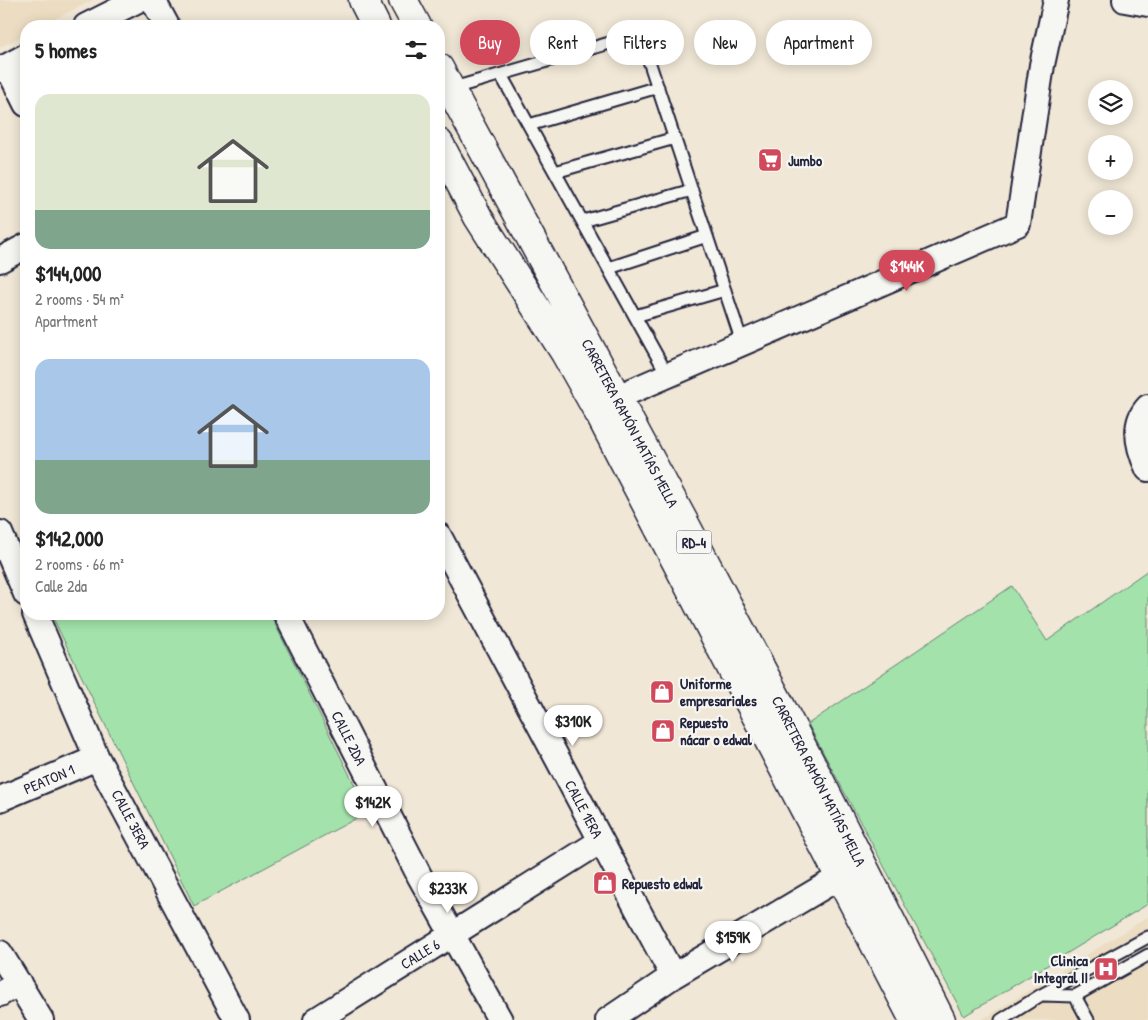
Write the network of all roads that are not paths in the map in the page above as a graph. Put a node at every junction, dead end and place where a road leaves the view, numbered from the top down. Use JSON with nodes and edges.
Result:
{"nodes":[{"id":1,"x":138,"y":0,"type":"edge"},
{"id":2,"x":154,"y":0,"type":"edge"},
{"id":3,"x":363,"y":0,"type":"edge"},
{"id":4,"x":403,"y":0,"type":"edge"},
{"id":5,"x":1056,"y":0,"type":"edge"},
{"id":6,"x":1125,"y":0,"type":"edge"},
{"id":7,"x":1148,"y":4,"type":"edge"},
{"id":8,"x":98,"y":20,"type":"edge"},
{"id":9,"x":165,"y":20,"type":"edge"},
{"id":10,"x":373,"y":20,"type":"edge"},
{"id":11,"x":414,"y":20,"type":"edge"},
{"id":12,"x":11,"y":64,"type":"edge"},
{"id":13,"x":501,"y":75,"type":"junction"},
{"id":14,"x":445,"y":79,"type":"edge"},
{"id":15,"x":445,"y":81,"type":"edge"},
{"id":16,"x":658,"y":87,"type":"junction"},
{"id":17,"x":20,"y":88,"type":"edge"},
{"id":18,"x":529,"y":125,"type":"junction"},
{"id":19,"x":675,"y":138,"type":"junction"},
{"id":20,"x":445,"y":154,"type":"edge"},
{"id":21,"x":555,"y":172,"type":"junction"},
{"id":22,"x":692,"y":190,"type":"junction"},
{"id":23,"x":583,"y":221,"type":"junction"},
{"id":24,"x":707,"y":236,"type":"junction"},
{"id":25,"x":20,"y":249,"type":"edge"},
{"id":26,"x":0,"y":260,"type":"edge"},
{"id":27,"x":608,"y":268,"type":"junction"},
{"id":28,"x":725,"y":290,"type":"junction"},
{"id":29,"x":635,"y":316,"type":"junction"},
{"id":30,"x":742,"y":342,"type":"junction"},
{"id":31,"x":668,"y":374,"type":"junction"},
{"id":32,"x":606,"y":401,"type":"junction"},
{"id":33,"x":1148,"y":407,"type":"edge"},
{"id":34,"x":1148,"y":469,"type":"edge"},
{"id":35,"x":0,"y":533,"type":"edge"},
{"id":36,"x":445,"y":547,"type":"edge"},
{"id":37,"x":20,"y":580,"type":"edge"},
{"id":38,"x":38,"y":620,"type":"edge"},
{"id":39,"x":289,"y":620,"type":"edge"},
{"id":40,"x":97,"y":758,"type":"junction"},
{"id":41,"x":0,"y":799,"type":"edge"},
{"id":42,"x":601,"y":841,"type":"junction"},
{"id":43,"x":851,"y":870,"type":"junction"},
{"id":44,"x":452,"y":934,"type":"junction"},
{"id":45,"x":1148,"y":937,"type":"edge"},
{"id":46,"x":0,"y":953,"type":"edge"},
{"id":47,"x":1148,"y":955,"type":"edge"},
{"id":48,"x":673,"y":976,"type":"junction"},
{"id":49,"x":9,"y":989,"type":"edge"},
{"id":50,"x":1041,"y":995,"type":"junction"},
{"id":51,"x":1075,"y":996,"type":"junction"},
{"id":52,"x":41,"y":1020,"type":"edge"},
{"id":53,"x":237,"y":1020,"type":"edge"},
{"id":54,"x":316,"y":1020,"type":"edge"},
{"id":55,"x":500,"y":1020,"type":"edge"},
{"id":56,"x":608,"y":1020,"type":"edge"},
{"id":57,"x":914,"y":1020,"type":"edge"},
{"id":58,"x":941,"y":1020,"type":"edge"},
{"id":59,"x":1002,"y":1020,"type":"edge"},
{"id":60,"x":1088,"y":1020,"type":"edge"}],
"edges":[{"from":1,"to":8,"type":"street"},
{"from":2,"to":9,"type":"street"},
{"from":3,"to":10,"type":"main road"},
{"from":4,"to":11,"type":"main road"},
{"from":5,"to":30,"type":"street"},
{"from":6,"to":7,"type":"street"},
{"from":12,"to":17,"type":"street"},
{"from":13,"to":14,"type":"lane"},
{"from":13,"to":16,"type":"lane"},
{"from":13,"to":18,"type":"lane"},
{"from":15,"to":32,"type":"main road","name":"CARRETERA RAMÓN MATÍAS MELLA","number":"RD-4"},
{"from":16,"to":18,"type":"lane"},
{"from":16,"to":19,"type":"lane"},
{"from":18,"to":21,"type":"lane"},
{"from":19,"to":21,"type":"lane"},
{"from":19,"to":22,"type":"lane"},
{"from":20,"to":32,"type":"main road","name":"CARRETERA RAMÓN MATÍAS MELLA","number":"RD-4"},
{"from":21,"to":23,"type":"lane"},
{"from":22,"to":23,"type":"lane"},
{"from":22,"to":24,"type":"lane"},
{"from":23,"to":27,"type":"lane"},
{"from":24,"to":27,"type":"lane"},
{"from":24,"to":28,"type":"lane"},
{"from":25,"to":26,"type":"street"},
{"from":27,"to":29,"type":"lane"},
{"from":28,"to":29,"type":"lane"},
{"from":28,"to":30,"type":"lane"},
{"from":29,"to":31,"type":"lane"},
{"from":30,"to":31,"type":"street"},
{"from":31,"to":32,"type":"street"},
{"from":32,"to":43,"type":"main road","name":"CARRETERA RAMÓN MATÍAS MELLA","number":"RD-4"},
{"from":33,"to":34,"type":"street"},
{"from":35,"to":37,"type":"street"},
{"from":36,"to":42,"type":"street","name":"CALLE 1ERA"},
{"from":38,"to":40,"type":"street","name":"CALLE 3ERA"},
{"from":39,"to":44,"type":"street","name":"CALLE 2DA"},
{"from":40,"to":41,"type":"street","name":"PEATON 1"},
{"from":40,"to":53,"type":"street","name":"CALLE 3ERA"},
{"from":42,"to":44,"type":"street","name":"CALLE 6"},
{"from":42,"to":48,"type":"street","name":"CALLE 1ERA"},
{"from":43,"to":48,"type":"street"},
{"from":43,"to":57,"type":"main road","name":"CARRETERA RAMÓN MATÍAS MELLA","number":"RD-4"},
{"from":43,"to":58,"type":"main road","name":"CARRETERA RAMÓN MATÍAS MELLA","number":"RD-4"},
{"from":44,"to":54,"type":"street","name":"CALLE 6"},
{"from":44,"to":55,"type":"street","name":"CALLE 2DA"},
{"from":45,"to":50,"type":"lane"},
{"from":46,"to":49,"type":"street"},
{"from":47,"to":51,"type":"lane"},
{"from":48,"to":56,"type":"street"},
{"from":49,"to":52,"type":"street"},
{"from":50,"to":51,"type":"lane"},
{"from":50,"to":59,"type":"lane"},
{"from":51,"to":60,"type":"lane"}]}
